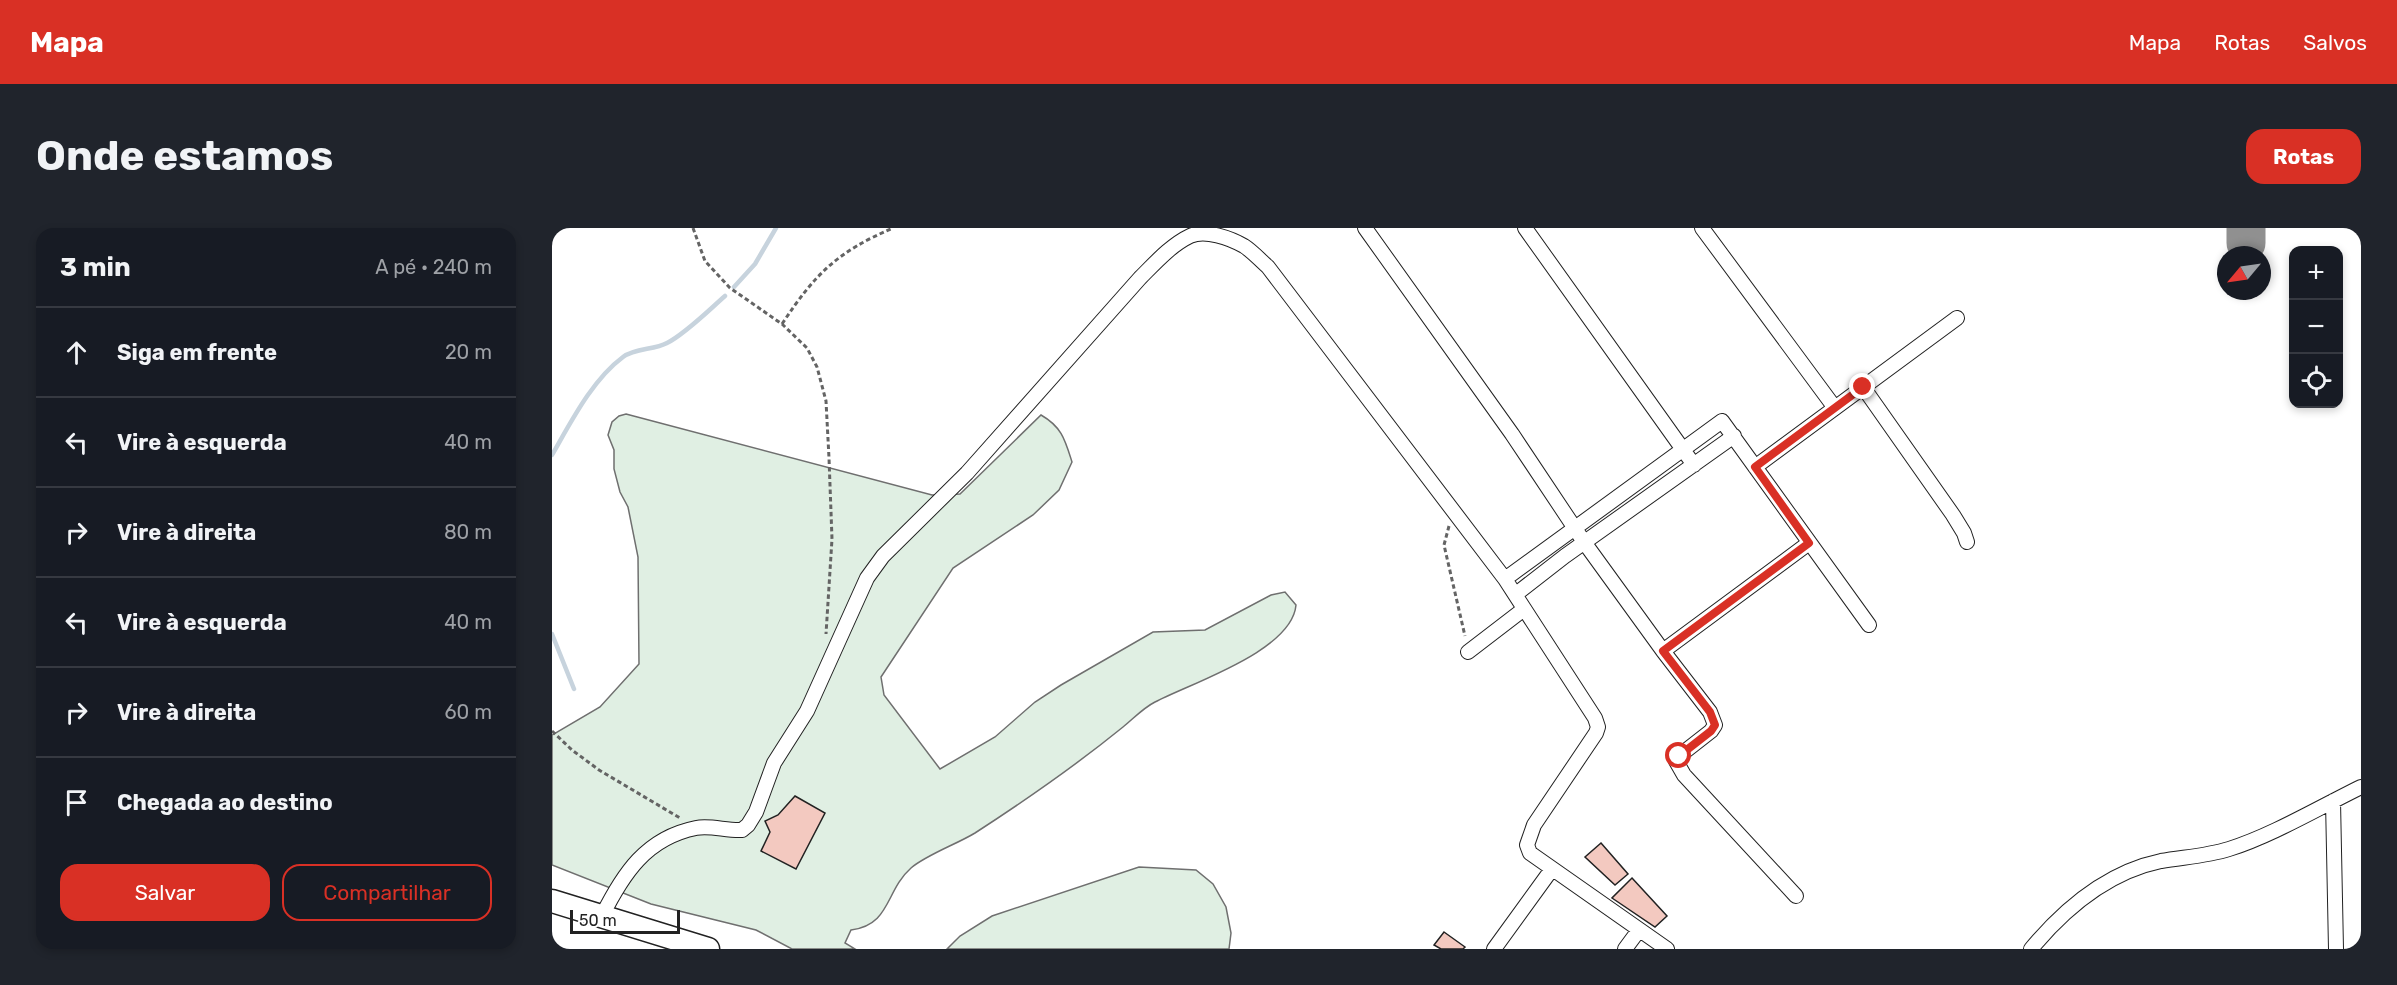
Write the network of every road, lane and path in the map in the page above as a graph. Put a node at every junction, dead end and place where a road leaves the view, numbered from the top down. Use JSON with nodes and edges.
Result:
{"nodes":[{"id":1,"x":693,"y":228,"type":"edge"},
{"id":2,"x":893,"y":228,"type":"edge"},
{"id":3,"x":1365,"y":228,"type":"edge"},
{"id":4,"x":1525,"y":228,"type":"edge"},
{"id":5,"x":1702,"y":228,"type":"edge"},
{"id":6,"x":1197,"y":232,"type":"edge"},
{"id":7,"x":1957,"y":318,"type":"dead end"},
{"id":8,"x":782,"y":324,"type":"junction"},
{"id":9,"x":1863,"y":387,"type":"junction"},
{"id":10,"x":1835,"y":408,"type":"junction"},
{"id":11,"x":1734,"y":436,"type":"junction"},
{"id":12,"x":1683,"y":450,"type":"junction"},
{"id":13,"x":1694,"y":465,"type":"junction"},
{"id":14,"x":1755,"y":467,"type":"junction"},
{"id":15,"x":1455,"y":514,"type":"junction"},
{"id":16,"x":1574,"y":528,"type":"junction"},
{"id":17,"x":1967,"y":542,"type":"dead end"},
{"id":18,"x":1584,"y":543,"type":"junction"},
{"id":19,"x":1809,"y":543,"type":"junction"},
{"id":20,"x":1505,"y":579,"type":"junction"},
{"id":21,"x":1516,"y":594,"type":"junction"},
{"id":22,"x":1524,"y":609,"type":"junction"},
{"id":23,"x":1869,"y":625,"type":"dead end"},
{"id":24,"x":825,"y":643,"type":"dead end"},
{"id":25,"x":1663,"y":651,"type":"junction"},
{"id":26,"x":1468,"y":652,"type":"joint"},
{"id":27,"x":552,"y":731,"type":"edge"},
{"id":28,"x":2361,"y":787,"type":"edge"},
{"id":29,"x":2333,"y":801,"type":"junction"},
{"id":30,"x":697,"y":828,"type":"junction"},
{"id":31,"x":1552,"y":869,"type":"junction"},
{"id":32,"x":1796,"y":896,"type":"dead end"},
{"id":33,"x":552,"y":901,"type":"edge"},
{"id":34,"x":602,"y":916,"type":"junction"},
{"id":35,"x":1639,"y":930,"type":"junction"},
{"id":36,"x":708,"y":949,"type":"edge"},
{"id":37,"x":1494,"y":949,"type":"edge"},
{"id":38,"x":1625,"y":949,"type":"edge"},
{"id":39,"x":1667,"y":949,"type":"edge"},
{"id":40,"x":2031,"y":949,"type":"edge"},
{"id":41,"x":2336,"y":949,"type":"edge"}],
"edges":[{"from":1,"to":8,"type":"path"},
{"from":2,"to":8,"type":"path"},
{"from":3,"to":16,"type":"street"},
{"from":4,"to":12,"type":"street"},
{"from":5,"to":10,"type":"street"},
{"from":6,"to":15,"type":"street"},
{"from":6,"to":30,"type":"street"},
{"from":7,"to":9,"type":"street"},
{"from":8,"to":24,"type":"path"},
{"from":9,"to":10,"type":"street"},
{"from":9,"to":17,"type":"street"},
{"from":10,"to":14,"type":"street"},
{"from":11,"to":12,"type":"street"},
{"from":11,"to":13,"type":"street"},
{"from":11,"to":14,"type":"street"},
{"from":12,"to":13,"type":"street"},
{"from":12,"to":16,"type":"street"},
{"from":13,"to":18,"type":"street"},
{"from":14,"to":19,"type":"street"},
{"from":15,"to":20,"type":"street"},
{"from":15,"to":26,"type":"path"},
{"from":16,"to":18,"type":"street"},
{"from":16,"to":20,"type":"street"},
{"from":18,"to":21,"type":"street"},
{"from":18,"to":25,"type":"street"},
{"from":19,"to":23,"type":"street"},
{"from":19,"to":25,"type":"street"},
{"from":20,"to":21,"type":"street"},
{"from":21,"to":22,"type":"street"},
{"from":22,"to":26,"type":"street"},
{"from":22,"to":31,"type":"street"},
{"from":25,"to":32,"type":"street"},
{"from":27,"to":30,"type":"path"},
{"from":28,"to":29,"type":"street"},
{"from":29,"to":40,"type":"street"},
{"from":29,"to":41,"type":"street"},
{"from":30,"to":34,"type":"street"},
{"from":31,"to":35,"type":"street"},
{"from":31,"to":37,"type":"street"},
{"from":33,"to":34,"type":"highway"},
{"from":34,"to":36,"type":"highway"},
{"from":35,"to":38,"type":"street"},
{"from":35,"to":39,"type":"street"}]}
